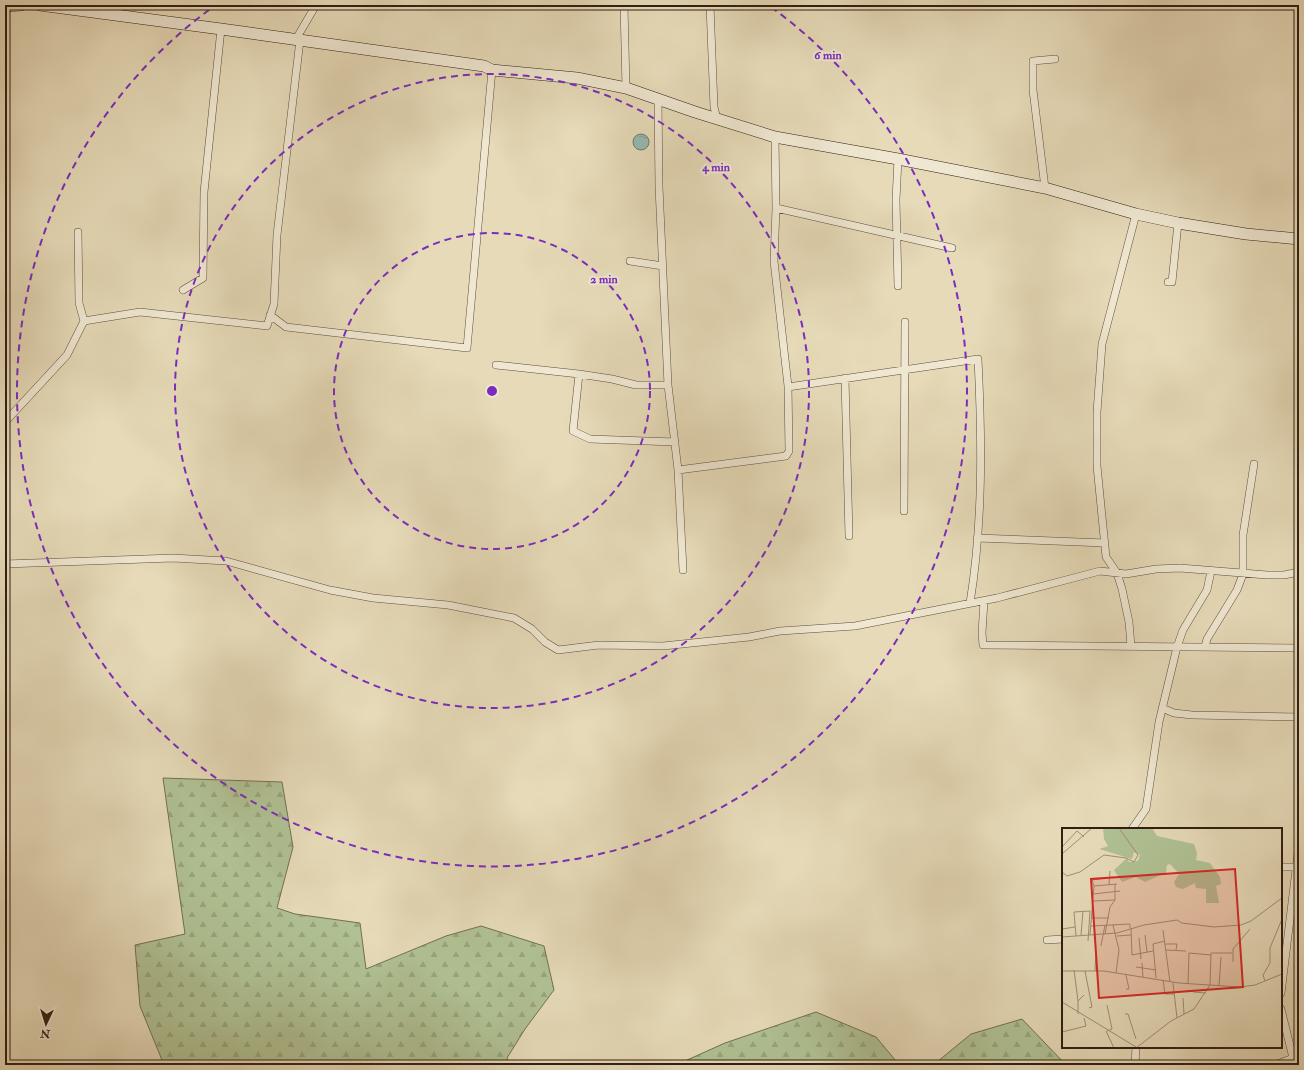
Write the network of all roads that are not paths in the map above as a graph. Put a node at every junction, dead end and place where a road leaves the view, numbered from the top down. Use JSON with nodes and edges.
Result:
{"nodes":[{"id":1,"x":21,"y":5,"type":"edge"},
{"id":2,"x":40,"y":5,"type":"edge"},
{"id":3,"x":316,"y":5,"type":"edge"},
{"id":4,"x":624,"y":5,"type":"edge"},
{"id":5,"x":710,"y":5,"type":"edge"},
{"id":6,"x":5,"y":6,"type":"edge"},
{"id":7,"x":222,"y":29,"type":"junction"},
{"id":8,"x":298,"y":39,"type":"junction"},
{"id":9,"x":1056,"y":59,"type":"dead end"},
{"id":10,"x":492,"y":70,"type":"junction"},
{"id":11,"x":626,"y":88,"type":"junction"},
{"id":12,"x":658,"y":99,"type":"junction"},
{"id":13,"x":717,"y":120,"type":"junction"},
{"id":14,"x":775,"y":137,"type":"junction"},
{"id":15,"x":898,"y":159,"type":"junction"},
{"id":16,"x":1045,"y":188,"type":"junction"},
{"id":17,"x":776,"y":208,"type":"junction"},
{"id":18,"x":1136,"y":214,"type":"junction"},
{"id":19,"x":1178,"y":223,"type":"junction"},
{"id":20,"x":78,"y":232,"type":"dead end"},
{"id":21,"x":896,"y":236,"type":"junction"},
{"id":22,"x":1299,"y":239,"type":"edge"},
{"id":23,"x":952,"y":248,"type":"dead end"},
{"id":24,"x":630,"y":261,"type":"dead end"},
{"id":25,"x":663,"y":266,"type":"junction"},
{"id":26,"x":1168,"y":282,"type":"dead end"},
{"id":27,"x":898,"y":286,"type":"dead end"},
{"id":28,"x":183,"y":290,"type":"dead end"},
{"id":29,"x":270,"y":315,"type":"junction"},
{"id":30,"x":84,"y":320,"type":"junction"},
{"id":31,"x":905,"y":322,"type":"dead end"},
{"id":32,"x":496,"y":365,"type":"dead end"},
{"id":33,"x":904,"y":370,"type":"junction"},
{"id":34,"x":579,"y":374,"type":"junction"},
{"id":35,"x":845,"y":378,"type":"junction"},
{"id":36,"x":668,"y":385,"type":"junction"},
{"id":37,"x":788,"y":386,"type":"junction"},
{"id":38,"x":5,"y":422,"type":"edge"},
{"id":39,"x":675,"y":442,"type":"junction"},
{"id":40,"x":1254,"y":464,"type":"dead end"},
{"id":41,"x":678,"y":470,"type":"junction"},
{"id":42,"x":904,"y":511,"type":"dead end"},
{"id":43,"x":849,"y":536,"type":"dead end"},
{"id":44,"x":977,"y":538,"type":"junction"},
{"id":45,"x":1105,"y":543,"type":"junction"},
{"id":46,"x":5,"y":564,"type":"edge"},
{"id":47,"x":683,"y":570,"type":"dead end"},
{"id":48,"x":1211,"y":571,"type":"junction"},
{"id":49,"x":1299,"y":572,"type":"edge"},
{"id":50,"x":1117,"y":573,"type":"junction"},
{"id":51,"x":1243,"y":574,"type":"junction"},
{"id":52,"x":984,"y":601,"type":"junction"},
{"id":53,"x":970,"y":603,"type":"junction"},
{"id":54,"x":1131,"y":646,"type":"junction"},
{"id":55,"x":1177,"y":647,"type":"junction"},
{"id":56,"x":1205,"y":647,"type":"junction"},
{"id":57,"x":1299,"y":648,"type":"edge"},
{"id":58,"x":1162,"y":708,"type":"junction"},
{"id":59,"x":1299,"y":717,"type":"edge"},
{"id":60,"x":1133,"y":828,"type":"edge"},
{"id":61,"x":1299,"y":845,"type":"edge"},
{"id":62,"x":1282,"y":867,"type":"edge"},
{"id":63,"x":1297,"y":867,"type":"junction"},
{"id":64,"x":1285,"y":933,"type":"edge"},
{"id":65,"x":1062,"y":939,"type":"edge"},
{"id":66,"x":1046,"y":940,"type":"dead end"},
{"id":67,"x":1282,"y":978,"type":"edge"},
{"id":68,"x":1282,"y":1013,"type":"edge"},
{"id":69,"x":1136,"y":1048,"type":"edge"},
{"id":70,"x":1135,"y":1065,"type":"edge"},
{"id":71,"x":1275,"y":1065,"type":"edge"}],
"edges":[{"from":1,"to":6,"type":"main road"},
{"from":2,"to":7,"type":"main road"},
{"from":3,"to":8,"type":"street"},
{"from":4,"to":11,"type":"street"},
{"from":5,"to":13,"type":"street"},
{"from":7,"to":8,"type":"main road"},
{"from":7,"to":28,"type":"street"},
{"from":8,"to":10,"type":"main road"},
{"from":8,"to":29,"type":"street"},
{"from":9,"to":16,"type":"street"},
{"from":10,"to":11,"type":"main road"},
{"from":10,"to":29,"type":"street"},
{"from":11,"to":12,"type":"main road"},
{"from":12,"to":13,"type":"main road"},
{"from":12,"to":25,"type":"street"},
{"from":13,"to":14,"type":"main road"},
{"from":14,"to":15,"type":"main road"},
{"from":14,"to":17,"type":"street"},
{"from":15,"to":16,"type":"main road"},
{"from":15,"to":21,"type":"street"},
{"from":16,"to":18,"type":"main road"},
{"from":17,"to":21,"type":"street"},
{"from":17,"to":37,"type":"street"},
{"from":18,"to":19,"type":"main road"},
{"from":18,"to":45,"type":"street"},
{"from":19,"to":22,"type":"main road"},
{"from":19,"to":26,"type":"street"},
{"from":20,"to":30,"type":"street"},
{"from":21,"to":23,"type":"street"},
{"from":21,"to":27,"type":"street"},
{"from":24,"to":25,"type":"street"},
{"from":25,"to":36,"type":"street"},
{"from":29,"to":30,"type":"street"},
{"from":30,"to":38,"type":"street"},
{"from":31,"to":33,"type":"street"},
{"from":32,"to":34,"type":"street"},
{"from":33,"to":35,"type":"street"},
{"from":33,"to":42,"type":"street"},
{"from":33,"to":44,"type":"street"},
{"from":34,"to":36,"type":"street"},
{"from":34,"to":39,"type":"street"},
{"from":35,"to":37,"type":"street"},
{"from":35,"to":43,"type":"street"},
{"from":36,"to":39,"type":"street"},
{"from":37,"to":41,"type":"street"},
{"from":39,"to":41,"type":"street"},
{"from":40,"to":51,"type":"street"},
{"from":41,"to":47,"type":"street"},
{"from":44,"to":45,"type":"street"},
{"from":44,"to":53,"type":"street"},
{"from":45,"to":50,"type":"street"},
{"from":46,"to":53,"type":"street"},
{"from":48,"to":50,"type":"street"},
{"from":48,"to":51,"type":"street"},
{"from":48,"to":55,"type":"street"},
{"from":49,"to":51,"type":"street"},
{"from":50,"to":52,"type":"street"},
{"from":50,"to":54,"type":"street"},
{"from":51,"to":56,"type":"street"},
{"from":52,"to":53,"type":"street"},
{"from":52,"to":54,"type":"street"},
{"from":54,"to":55,"type":"street"},
{"from":55,"to":56,"type":"street"},
{"from":55,"to":58,"type":"street"},
{"from":56,"to":57,"type":"street"},
{"from":58,"to":59,"type":"street"},
{"from":58,"to":60,"type":"street"},
{"from":61,"to":63,"type":"street"},
{"from":62,"to":63,"type":"street"},
{"from":63,"to":64,"type":"street"},
{"from":64,"to":67,"type":"street"},
{"from":65,"to":66,"type":"street"},
{"from":68,"to":71,"type":"street"},
{"from":69,"to":70,"type":"street"}]}
